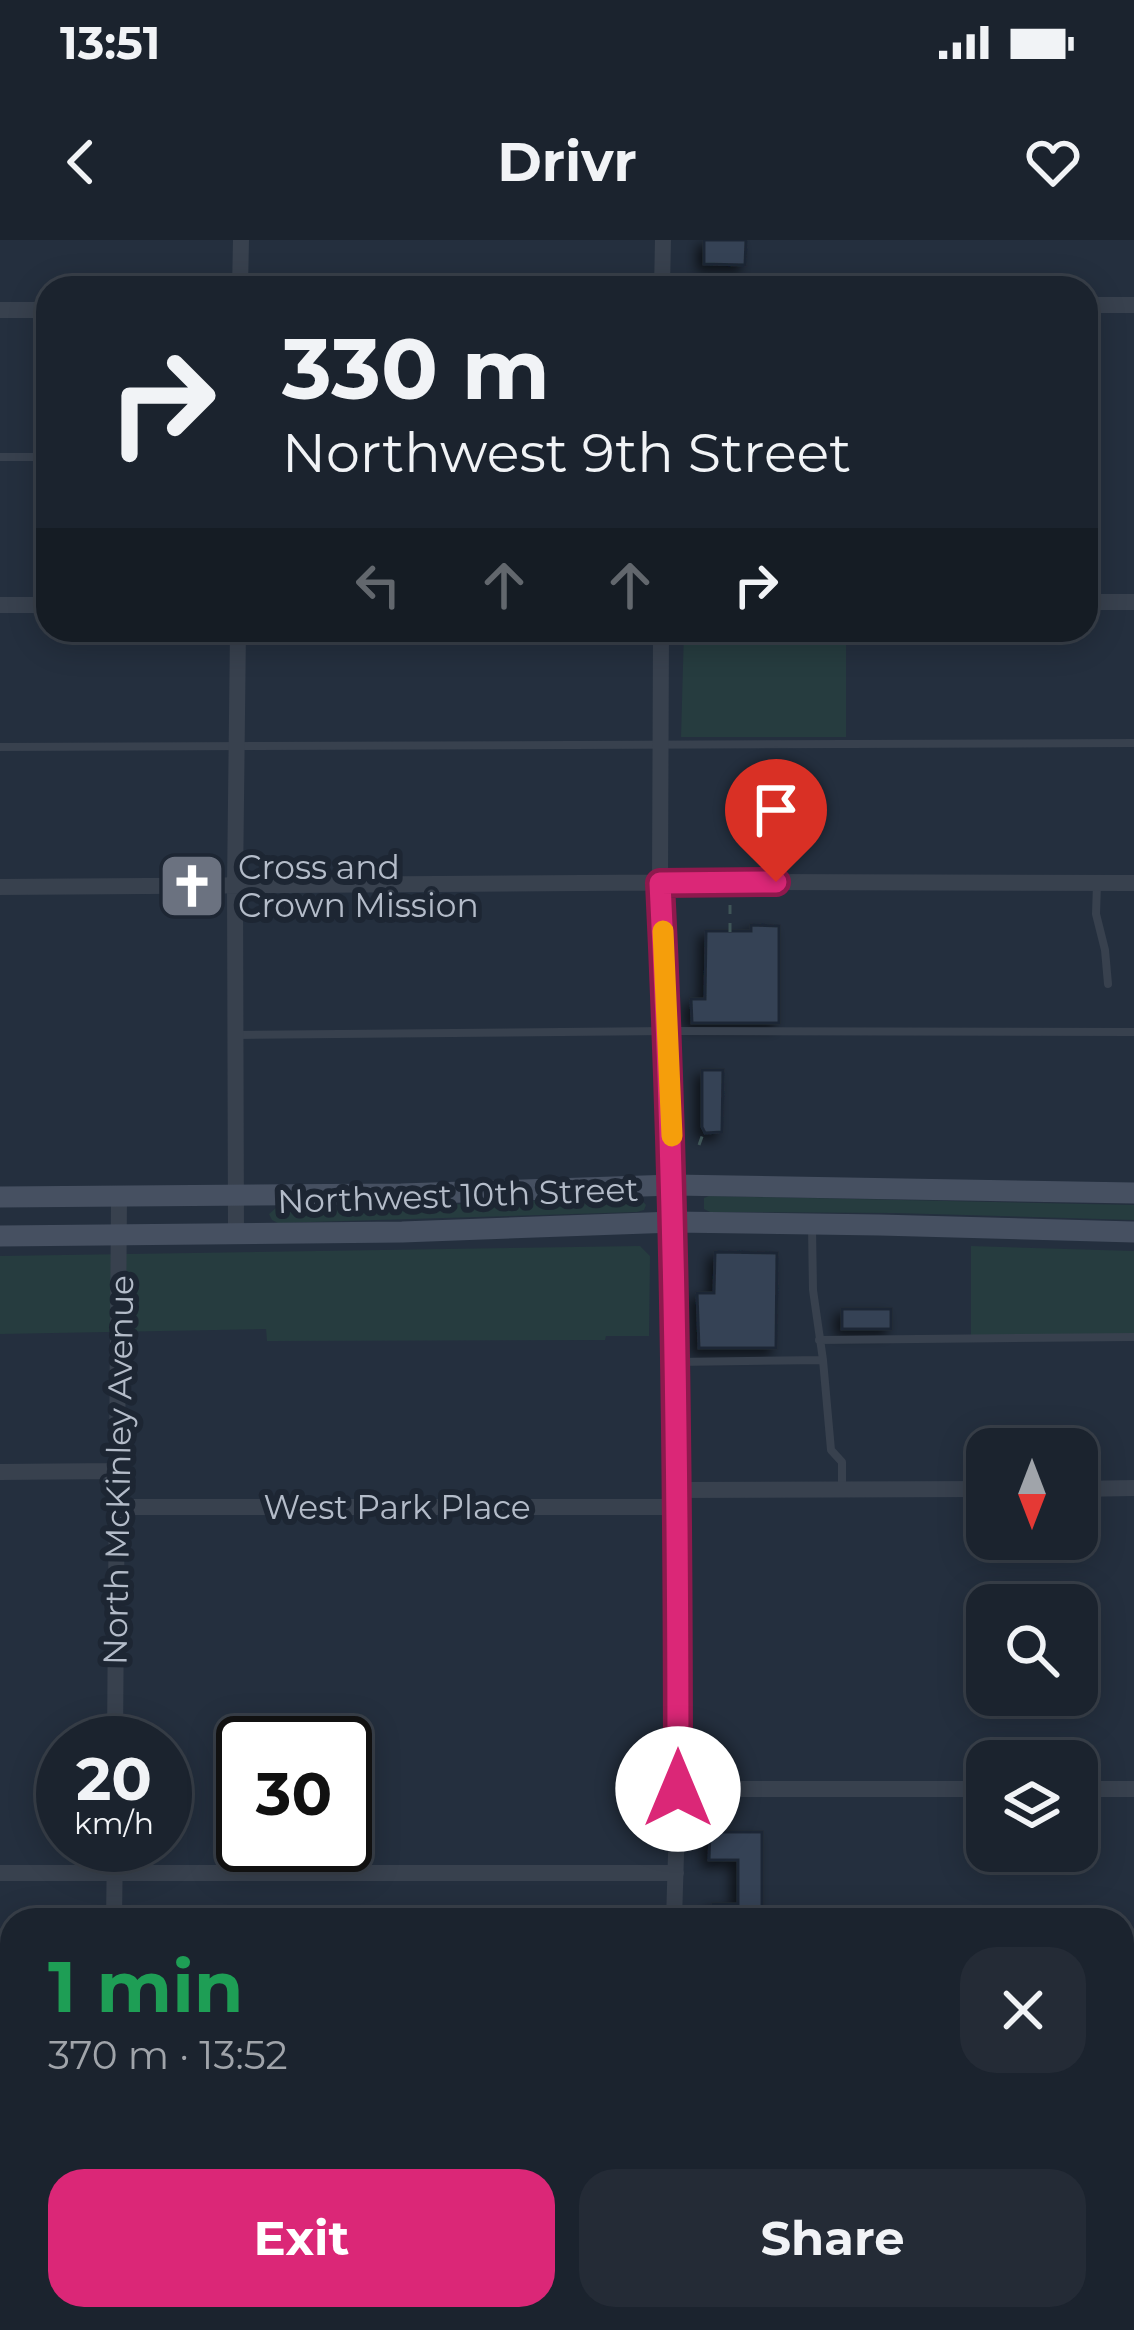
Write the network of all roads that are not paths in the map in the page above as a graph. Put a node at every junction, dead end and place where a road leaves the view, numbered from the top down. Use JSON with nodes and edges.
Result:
{"nodes":[{"id":1,"x":241,"y":240,"type":"edge"},
{"id":2,"x":663,"y":240,"type":"edge"},
{"id":3,"x":241,"y":276,"type":"edge"},
{"id":4,"x":662,"y":276,"type":"edge"},
{"id":5,"x":1098,"y":305,"type":"edge"},
{"id":6,"x":1134,"y":305,"type":"edge"},
{"id":7,"x":0,"y":310,"type":"edge"},
{"id":8,"x":36,"y":310,"type":"edge"},
{"id":9,"x":0,"y":457,"type":"edge"},
{"id":10,"x":36,"y":457,"type":"edge"},
{"id":11,"x":1098,"y":602,"type":"edge"},
{"id":12,"x":1134,"y":602,"type":"edge"},
{"id":13,"x":0,"y":605,"type":"edge"},
{"id":14,"x":36,"y":605,"type":"edge"},
{"id":15,"x":238,"y":642,"type":"edge"},
{"id":16,"x":662,"y":642,"type":"edge"},
{"id":17,"x":1134,"y":743,"type":"edge"},
{"id":18,"x":237,"y":744,"type":"junction"},
{"id":19,"x":660,"y":744,"type":"junction"},
{"id":20,"x":0,"y":747,"type":"edge"},
{"id":21,"x":660,"y":883,"type":"junction"},
{"id":22,"x":1097,"y":883,"type":"junction"},
{"id":23,"x":1134,"y":883,"type":"edge"},
{"id":24,"x":235,"y":886,"type":"junction"},
{"id":25,"x":0,"y":887,"type":"edge"},
{"id":26,"x":1108,"y":984,"type":"dead end"},
{"id":27,"x":668,"y":1031,"type":"junction"},
{"id":28,"x":1134,"y":1032,"type":"edge"},
{"id":29,"x":235,"y":1035,"type":"junction"},
{"id":30,"x":673,"y":1185,"type":"junction"},
{"id":31,"x":1134,"y":1193,"type":"edge"},
{"id":32,"x":236,"y":1195,"type":"junction"},
{"id":33,"x":119,"y":1196,"type":"junction"},
{"id":34,"x":0,"y":1197,"type":"edge"},
{"id":35,"x":674,"y":1222,"type":"junction"},
{"id":36,"x":812,"y":1224,"type":"junction"},
{"id":37,"x":1134,"y":1232,"type":"edge"},
{"id":38,"x":236,"y":1234,"type":"junction"},
{"id":39,"x":119,"y":1235,"type":"junction"},
{"id":40,"x":0,"y":1236,"type":"edge"},
{"id":41,"x":1134,"y":1337,"type":"edge"},
{"id":42,"x":819,"y":1340,"type":"junction"},
{"id":43,"x":823,"y":1360,"type":"junction"},
{"id":44,"x":676,"y":1362,"type":"junction"},
{"id":45,"x":116,"y":1471,"type":"junction"},
{"id":46,"x":0,"y":1472,"type":"edge"},
{"id":47,"x":1134,"y":1488,"type":"edge"},
{"id":48,"x":842,"y":1489,"type":"junction"},
{"id":49,"x":966,"y":1489,"type":"edge"},
{"id":50,"x":1098,"y":1489,"type":"edge"},
{"id":51,"x":678,"y":1498,"type":"junction"},
{"id":52,"x":116,"y":1507,"type":"junction"},
{"id":53,"x":115,"y":1716,"type":"edge"},
{"id":54,"x":678,"y":1789,"type":"junction"},
{"id":55,"x":966,"y":1789,"type":"edge"},
{"id":56,"x":1098,"y":1789,"type":"edge"},
{"id":57,"x":1134,"y":1789,"type":"edge"},
{"id":58,"x":676,"y":1873,"type":"junction"},
{"id":59,"x":0,"y":1874,"type":"edge"},
{"id":60,"x":115,"y":1874,"type":"junction"},
{"id":61,"x":114,"y":1908,"type":"edge"},
{"id":62,"x":675,"y":1908,"type":"edge"}],
"edges":[{"from":1,"to":3,"type":"street"},
{"from":2,"to":4,"type":"street"},
{"from":5,"to":6,"type":"street"},
{"from":7,"to":8,"type":"street"},
{"from":9,"to":10,"type":"lane"},
{"from":11,"to":12,"type":"street"},
{"from":13,"to":14,"type":"street"},
{"from":15,"to":18,"type":"street"},
{"from":16,"to":19,"type":"street"},
{"from":17,"to":19,"type":"lane"},
{"from":18,"to":19,"type":"lane"},
{"from":18,"to":20,"type":"lane"},
{"from":18,"to":24,"type":"street"},
{"from":19,"to":21,"type":"street"},
{"from":21,"to":22,"type":"street"},
{"from":21,"to":24,"type":"street"},
{"from":21,"to":27,"type":"street"},
{"from":22,"to":23,"type":"street"},
{"from":22,"to":26,"type":"lane"},
{"from":24,"to":25,"type":"street"},
{"from":24,"to":29,"type":"street"},
{"from":27,"to":28,"type":"lane"},
{"from":27,"to":29,"type":"lane"},
{"from":27,"to":30,"type":"street"},
{"from":29,"to":32,"type":"street"},
{"from":30,"to":31,"type":"main road","name":"Northwest 10th Street"},
{"from":30,"to":32,"type":"main road","name":"Northwest 10th Street"},
{"from":30,"to":35,"type":"street"},
{"from":32,"to":33,"type":"main road","name":"Northwest 10th Street"},
{"from":32,"to":38,"type":"street"},
{"from":33,"to":34,"type":"main road","name":"Northwest 10th Street"},
{"from":33,"to":39,"type":"street","name":"North McKinley Avenue"},
{"from":35,"to":36,"type":"main road","name":"Northwest 10th Street"},
{"from":35,"to":38,"type":"main road","name":"Northwest 10th Street"},
{"from":35,"to":44,"type":"street"},
{"from":36,"to":37,"type":"main road","name":"Northwest 10th Street"},
{"from":36,"to":42,"type":"lane"},
{"from":38,"to":39,"type":"main road","name":"Northwest 10th Street"},
{"from":39,"to":40,"type":"main road","name":"Northwest 10th Street"},
{"from":39,"to":45,"type":"street","name":"North McKinley Avenue"},
{"from":41,"to":42,"type":"lane"},
{"from":42,"to":43,"type":"lane"},
{"from":43,"to":44,"type":"lane"},
{"from":43,"to":48,"type":"lane"},
{"from":44,"to":51,"type":"street"},
{"from":45,"to":46,"type":"street"},
{"from":45,"to":52,"type":"street","name":"North McKinley Avenue"},
{"from":47,"to":50,"type":"street"},
{"from":48,"to":49,"type":"street","name":"West Park Place"},
{"from":48,"to":51,"type":"street","name":"West Park Place"},
{"from":51,"to":52,"type":"street","name":"West Park Place"},
{"from":51,"to":54,"type":"street"},
{"from":52,"to":53,"type":"street","name":"North McKinley Avenue"},
{"from":54,"to":55,"type":"street"},
{"from":54,"to":58,"type":"street"},
{"from":56,"to":57,"type":"street"},
{"from":58,"to":60,"type":"street"},
{"from":58,"to":62,"type":"street"},
{"from":59,"to":60,"type":"street"},
{"from":60,"to":61,"type":"street"}]}
